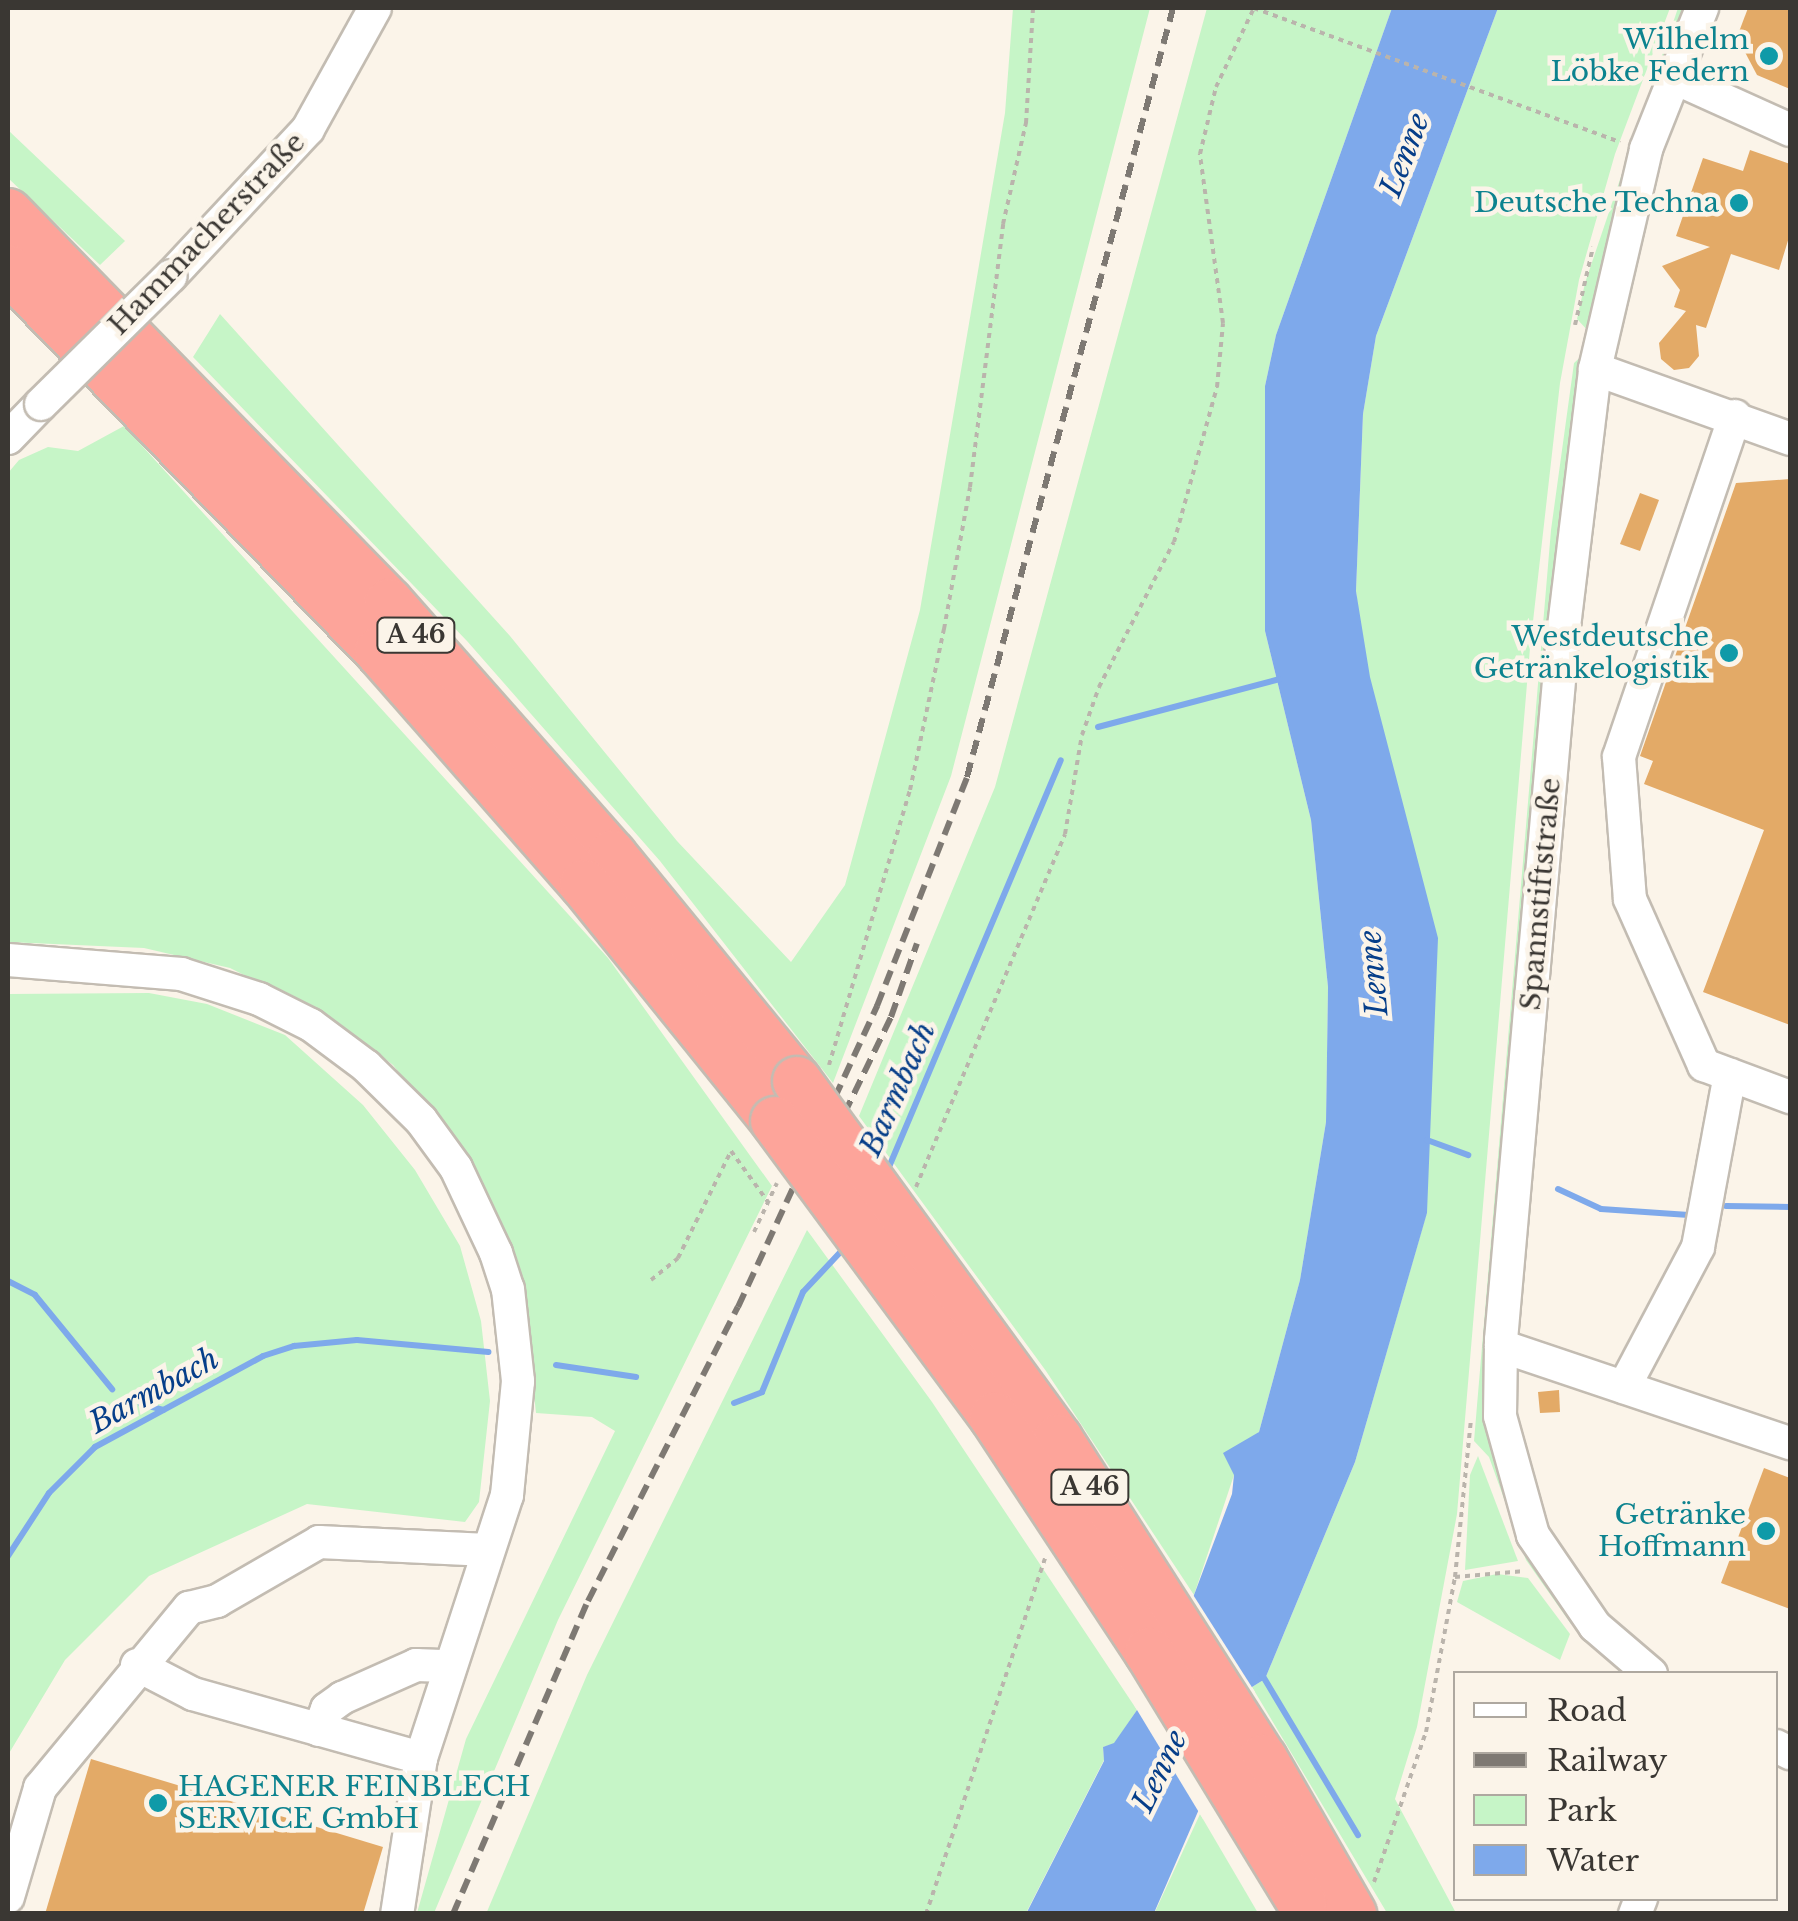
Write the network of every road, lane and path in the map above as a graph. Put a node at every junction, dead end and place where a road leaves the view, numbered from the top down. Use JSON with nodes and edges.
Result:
{"nodes":[{"id":1,"x":376,"y":8,"type":"edge"},
{"id":2,"x":1033,"y":8,"type":"edge"},
{"id":3,"x":1254,"y":8,"type":"edge"},
{"id":4,"x":1702,"y":8,"type":"edge"},
{"id":5,"x":1675,"y":78,"type":"junction"},
{"id":6,"x":1790,"y":130,"type":"edge"},
{"id":7,"x":1624,"y":144,"type":"dead end"},
{"id":8,"x":8,"y":213,"type":"edge"},
{"id":9,"x":8,"y":269,"type":"edge"},
{"id":10,"x":1595,"y":369,"type":"junction"},
{"id":11,"x":1735,"y":416,"type":"junction"},
{"id":12,"x":8,"y":438,"type":"edge"},
{"id":13,"x":1790,"y":439,"type":"edge"},
{"id":14,"x":8,"y":960,"type":"edge"},
{"id":15,"x":1730,"y":1075,"type":"junction"},
{"id":16,"x":799,"y":1093,"type":"junction"},
{"id":17,"x":1790,"y":1097,"type":"edge"},
{"id":18,"x":914,"y":1193,"type":"dead end"},
{"id":19,"x":768,"y":1202,"type":"dead end"},
{"id":20,"x":651,"y":1280,"type":"dead end"},
{"id":21,"x":1501,"y":1346,"type":"junction"},
{"id":22,"x":1624,"y":1388,"type":"junction"},
{"id":23,"x":1784,"y":1434,"type":"edge"},
{"id":24,"x":488,"y":1550,"type":"junction"},
{"id":25,"x":1527,"y":1571,"type":"dead end"},
{"id":26,"x":1456,"y":1577,"type":"dead end"},
{"id":27,"x":1036,"y":1593,"type":"dead end"},
{"id":28,"x":136,"y":1665,"type":"junction"},
{"id":29,"x":448,"y":1666,"type":"junction"},
{"id":30,"x":1647,"y":1671,"type":"edge"},
{"id":31,"x":319,"y":1730,"type":"junction"},
{"id":32,"x":421,"y":1758,"type":"junction"},
{"id":33,"x":8,"y":1897,"type":"edge"},
{"id":34,"x":1305,"y":1910,"type":"edge"},
{"id":35,"x":397,"y":1914,"type":"edge"},
{"id":36,"x":926,"y":1914,"type":"edge"},
{"id":37,"x":1352,"y":1914,"type":"edge"}],
"edges":[{"from":1,"to":12,"type":"street","name":"Hammacherstraße","bridge":true},
{"from":2,"to":16,"type":"path"},
{"from":3,"to":7,"type":"path"},
{"from":3,"to":18,"type":"path"},
{"from":4,"to":5,"type":"street","name":"Spannstiftstraße"},
{"from":5,"to":6,"type":"street"},
{"from":5,"to":10,"type":"street","name":"Spannstiftstraße"},
{"from":8,"to":16,"type":"highway","number":"A 46"},
{"from":9,"to":16,"type":"highway","number":"A 46"},
{"from":10,"to":11,"type":"street"},
{"from":10,"to":21,"type":"street","name":"Spannstiftstraße"},
{"from":11,"to":13,"type":"street"},
{"from":11,"to":15,"type":"street"},
{"from":14,"to":24,"type":"street"},
{"from":15,"to":17,"type":"street"},
{"from":15,"to":22,"type":"street"},
{"from":16,"to":34,"type":"highway","number":"A 46","bridge":true},
{"from":16,"to":37,"type":"highway","number":"A 46","bridge":true},
{"from":19,"to":20,"type":"path"},
{"from":21,"to":22,"type":"street"},
{"from":21,"to":30,"type":"street","name":"Spannstiftstraße"},
{"from":22,"to":23,"type":"street"},
{"from":24,"to":28,"type":"street"},
{"from":24,"to":29,"type":"street"},
{"from":25,"to":26,"type":"path"},
{"from":27,"to":36,"type":"path"},
{"from":28,"to":31,"type":"street"},
{"from":28,"to":33,"type":"street"},
{"from":29,"to":31,"type":"street"},
{"from":29,"to":32,"type":"street"},
{"from":31,"to":32,"type":"street"},
{"from":32,"to":35,"type":"street"}]}
